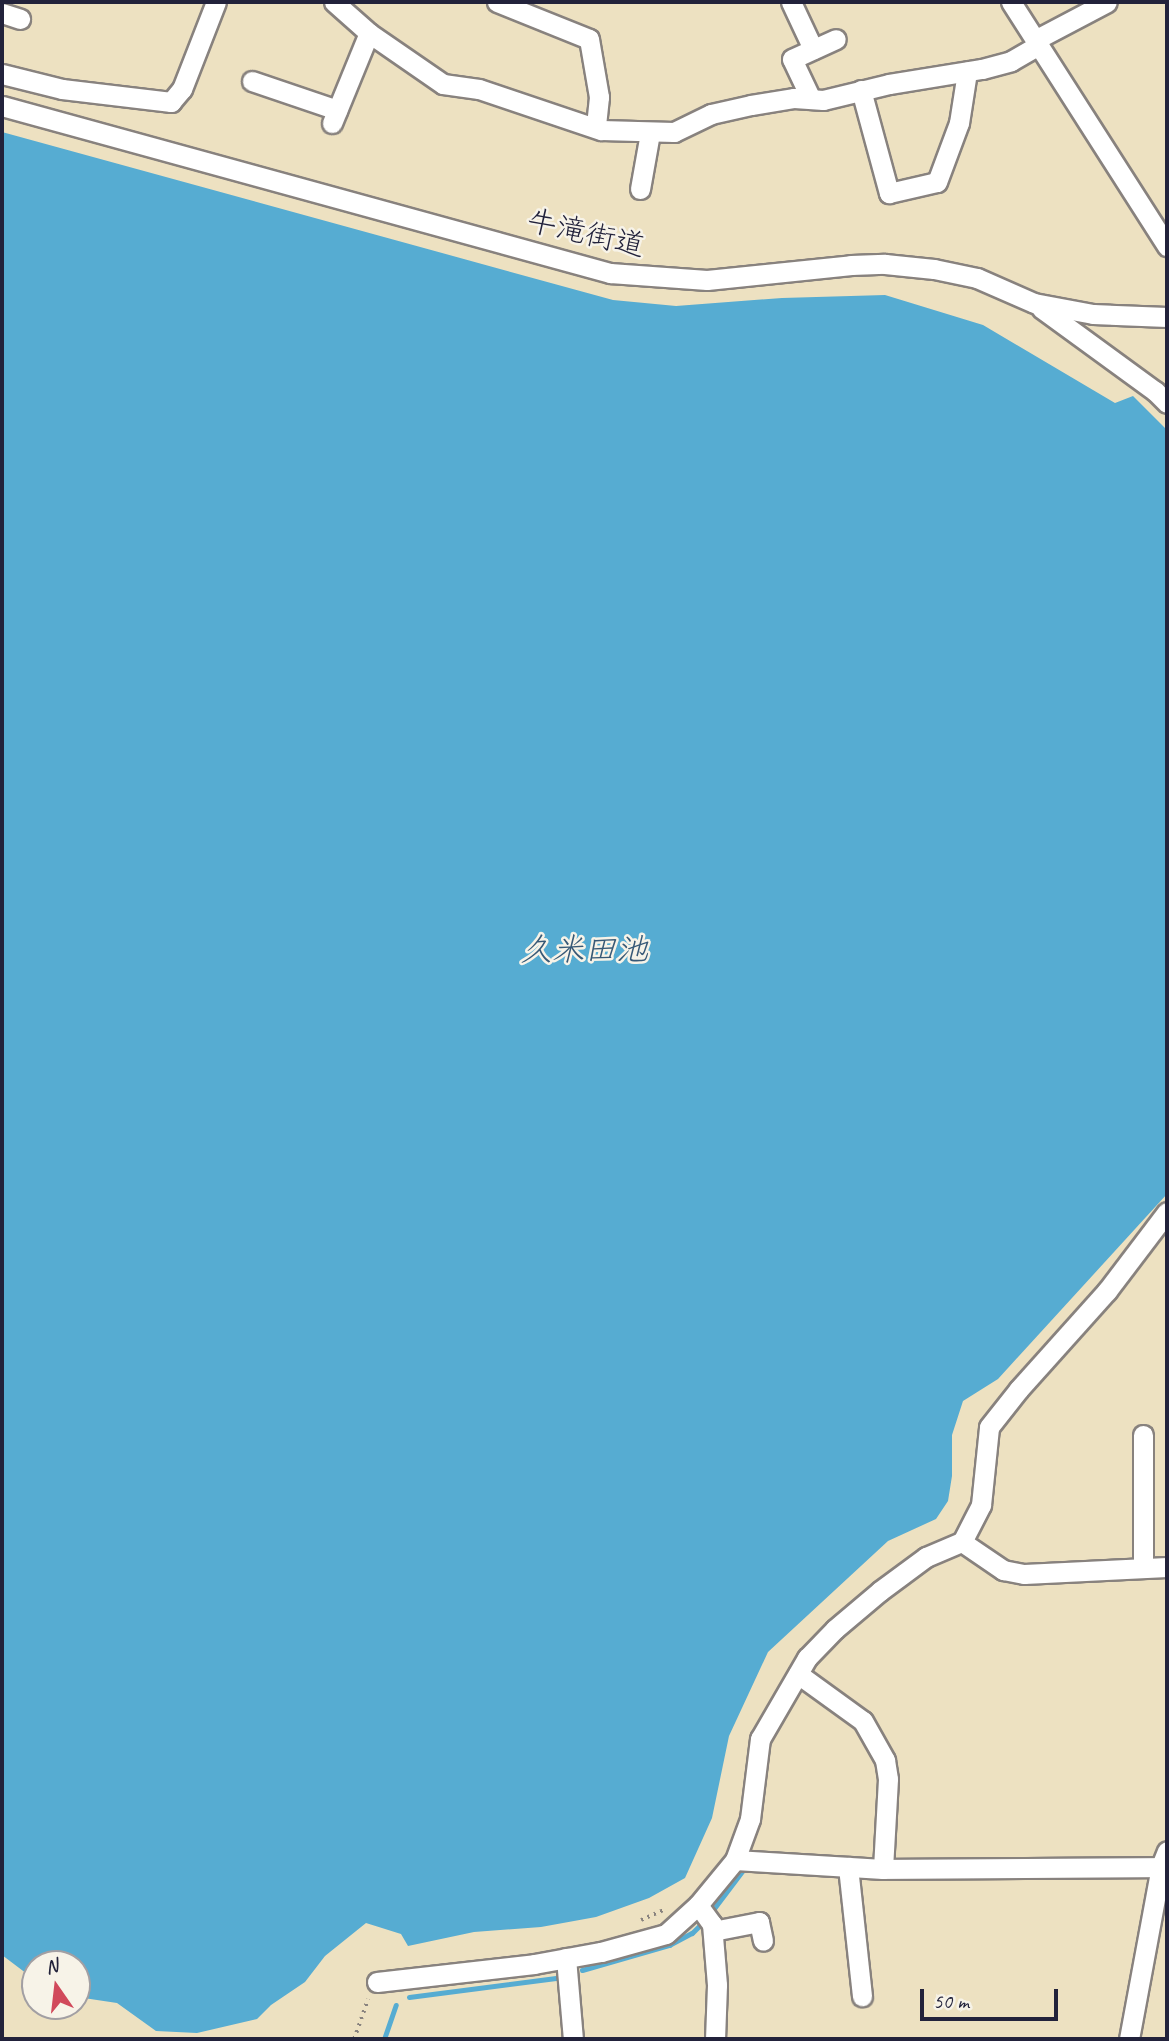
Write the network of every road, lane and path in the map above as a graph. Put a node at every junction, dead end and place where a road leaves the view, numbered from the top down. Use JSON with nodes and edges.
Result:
{"nodes":[{"id":1,"x":216,"y":2,"type":"edge"},
{"id":2,"x":334,"y":2,"type":"edge"},
{"id":3,"x":497,"y":2,"type":"edge"},
{"id":4,"x":791,"y":2,"type":"edge"},
{"id":5,"x":1011,"y":2,"type":"edge"},
{"id":6,"x":1107,"y":2,"type":"edge"},
{"id":7,"x":549,"y":11,"type":"edge"},
{"id":8,"x":369,"y":33,"type":"junction"},
{"id":9,"x":836,"y":39,"type":"dead end"},
{"id":10,"x":1037,"y":43,"type":"junction"},
{"id":11,"x":813,"y":50,"type":"junction"},
{"id":12,"x":967,"y":72,"type":"junction"},
{"id":13,"x":2,"y":74,"type":"edge"},
{"id":14,"x":252,"y":82,"type":"dead end"},
{"id":15,"x":861,"y":90,"type":"junction"},
{"id":16,"x":811,"y":99,"type":"junction"},
{"id":17,"x":2,"y":106,"type":"edge"},
{"id":18,"x":596,"y":128,"type":"junction"},
{"id":19,"x":650,"y":133,"type":"junction"},
{"id":20,"x":640,"y":189,"type":"dead end"},
{"id":21,"x":1167,"y":246,"type":"edge"},
{"id":22,"x":1034,"y":303,"type":"junction"},
{"id":23,"x":1167,"y":317,"type":"edge"},
{"id":24,"x":1167,"y":403,"type":"edge"},
{"id":25,"x":1167,"y":1212,"type":"edge"},
{"id":26,"x":1143,"y":1435,"type":"dead end"},
{"id":27,"x":962,"y":1542,"type":"junction"},
{"id":28,"x":1167,"y":1567,"type":"edge"},
{"id":29,"x":1143,"y":1568,"type":"junction"},
{"id":30,"x":798,"y":1674,"type":"junction"},
{"id":31,"x":736,"y":1860,"type":"junction"},
{"id":32,"x":1165,"y":1862,"type":"edge"},
{"id":33,"x":848,"y":1867,"type":"junction"},
{"id":34,"x":883,"y":1869,"type":"junction"},
{"id":35,"x":698,"y":1905,"type":"junction"},
{"id":36,"x":672,"y":1906,"type":"dead end"},
{"id":37,"x":634,"y":1923,"type":"dead end"},
{"id":38,"x":713,"y":1931,"type":"junction"},
{"id":39,"x":764,"y":1941,"type":"dead end"},
{"id":40,"x":566,"y":1958,"type":"junction"},
{"id":41,"x":377,"y":1982,"type":"dead end"},
{"id":42,"x":862,"y":1996,"type":"dead end"},
{"id":43,"x":573,"y":2039,"type":"edge"},
{"id":44,"x":715,"y":2039,"type":"edge"},
{"id":45,"x":1129,"y":2039,"type":"edge"}],
"edges":[{"from":1,"to":13,"type":"street"},
{"from":2,"to":8,"type":"street"},
{"from":3,"to":7,"type":"street"},
{"from":4,"to":11,"type":"street"},
{"from":5,"to":10,"type":"street"},
{"from":6,"to":10,"type":"street"},
{"from":7,"to":18,"type":"street"},
{"from":8,"to":14,"type":"street"},
{"from":8,"to":18,"type":"street"},
{"from":9,"to":11,"type":"street"},
{"from":10,"to":12,"type":"street"},
{"from":10,"to":21,"type":"street"},
{"from":11,"to":16,"type":"street"},
{"from":12,"to":15,"type":"street"},
{"from":12,"to":15,"type":"street"},
{"from":15,"to":16,"type":"street"},
{"from":16,"to":19,"type":"street"},
{"from":17,"to":22,"type":"street","name":"牛滝街道"},
{"from":18,"to":19,"type":"street"},
{"from":19,"to":20,"type":"street"},
{"from":22,"to":23,"type":"street","name":"牛滝街道"},
{"from":22,"to":24,"type":"street"},
{"from":25,"to":27,"type":"street"},
{"from":26,"to":29,"type":"street"},
{"from":27,"to":29,"type":"street"},
{"from":27,"to":30,"type":"street"},
{"from":28,"to":29,"type":"street"},
{"from":30,"to":31,"type":"street"},
{"from":30,"to":34,"type":"street"},
{"from":31,"to":33,"type":"street"},
{"from":31,"to":35,"type":"street"},
{"from":32,"to":34,"type":"street"},
{"from":32,"to":45,"type":"street"},
{"from":33,"to":34,"type":"street"},
{"from":33,"to":42,"type":"street"},
{"from":35,"to":38,"type":"street"},
{"from":35,"to":40,"type":"street"},
{"from":36,"to":37,"type":"path"},
{"from":38,"to":39,"type":"street"},
{"from":38,"to":44,"type":"street"},
{"from":40,"to":41,"type":"street"},
{"from":40,"to":43,"type":"street"}]}
